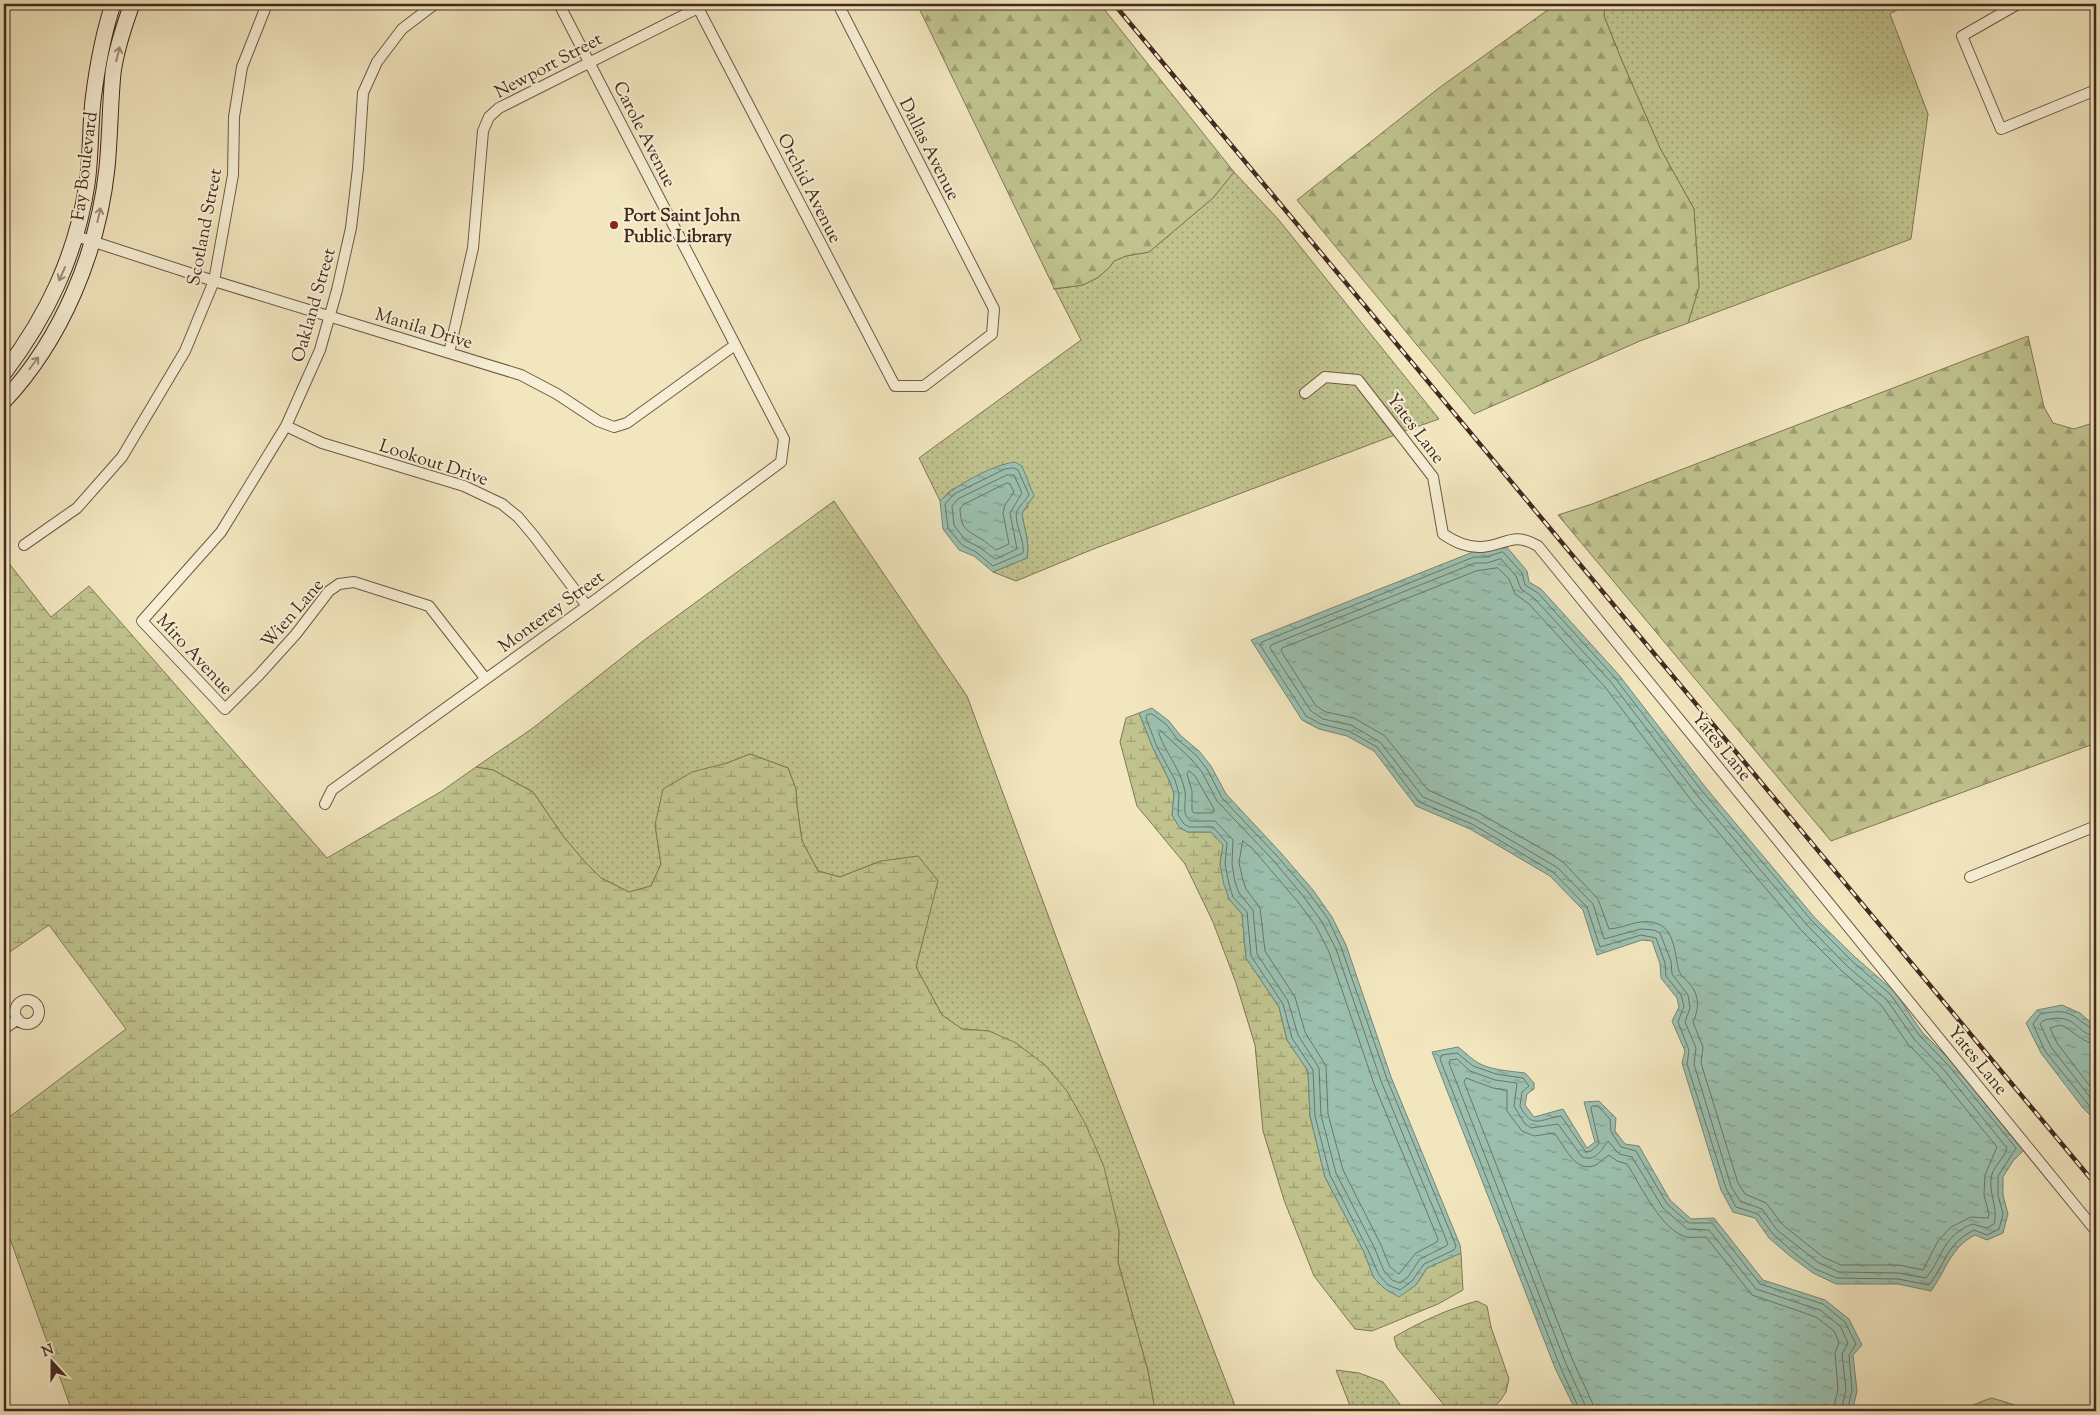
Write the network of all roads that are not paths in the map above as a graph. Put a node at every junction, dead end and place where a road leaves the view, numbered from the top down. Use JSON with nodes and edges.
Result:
{"nodes":[{"id":1,"x":113,"y":4,"type":"edge"},
{"id":2,"x":132,"y":4,"type":"edge"},
{"id":3,"x":267,"y":4,"type":"edge"},
{"id":4,"x":435,"y":4,"type":"edge"},
{"id":5,"x":559,"y":4,"type":"edge"},
{"id":6,"x":838,"y":4,"type":"edge"},
{"id":7,"x":2018,"y":4,"type":"edge"},
{"id":8,"x":700,"y":5,"type":"edge"},
{"id":9,"x":589,"y":61,"type":"junction"},
{"id":10,"x":2096,"y":90,"type":"edge"},
{"id":11,"x":76,"y":236,"type":"junction"},
{"id":12,"x":93,"y":242,"type":"junction"},
{"id":13,"x":214,"y":281,"type":"junction"},
{"id":14,"x":329,"y":315,"type":"junction"},
{"id":15,"x":735,"y":345,"type":"junction"},
{"id":16,"x":449,"y":353,"type":"junction"},
{"id":17,"x":4,"y":373,"type":"edge"},
{"id":18,"x":895,"y":386,"type":"joint"},
{"id":19,"x":7,"y":392,"type":"edge"},
{"id":20,"x":1305,"y":393,"type":"dead end"},
{"id":21,"x":286,"y":426,"type":"junction"},
{"id":22,"x":784,"y":439,"type":"joint"},
{"id":23,"x":24,"y":545,"type":"dead end"},
{"id":24,"x":587,"y":606,"type":"junction"},
{"id":25,"x":142,"y":620,"type":"joint"},
{"id":26,"x":485,"y":678,"type":"junction"},
{"id":27,"x":225,"y":709,"type":"joint"},
{"id":28,"x":325,"y":804,"type":"dead end"},
{"id":29,"x":2096,"y":826,"type":"edge"},
{"id":30,"x":1970,"y":877,"type":"dead end"},
{"id":31,"x":18,"y":1019,"type":"dead end"},
{"id":32,"x":4,"y":1029,"type":"edge"},
{"id":33,"x":2096,"y":1231,"type":"edge"}],
"edges":[{"from":1,"to":11,"type":"main road","name":"Fay Boulevard"},
{"from":12,"to":2,"type":"main road","name":"Fay Boulevard","one_way":true},
{"from":3,"to":13,"type":"street","name":"Scotland Street"},
{"from":4,"to":14,"type":"street","name":"Oakland Street"},
{"from":5,"to":9,"type":"street","name":"Carole Avenue"},
{"from":6,"to":18,"type":"street","name":"Dallas Avenue"},
{"from":7,"to":10,"type":"street"},
{"from":8,"to":9,"type":"street","name":"Newport Street"},
{"from":8,"to":18,"type":"street","name":"Orchid Avenue"},
{"from":9,"to":15,"type":"street","name":"Carole Avenue"},
{"from":9,"to":16,"type":"street","name":"Newport Street"},
{"from":11,"to":12,"type":"street","name":"Manila Drive"},
{"from":11,"to":17,"type":"main road","name":"Fay Boulevard","one_way":true},
{"from":12,"to":13,"type":"street","name":"Manila Drive"},
{"from":19,"to":12,"type":"main road","name":"Fay Boulevard","one_way":true},
{"from":13,"to":14,"type":"street","name":"Manila Drive"},
{"from":13,"to":23,"type":"street","name":"Scotland Street"},
{"from":14,"to":16,"type":"street","name":"Manila Drive"},
{"from":14,"to":21,"type":"street","name":"Oakland Street"},
{"from":15,"to":16,"type":"street","name":"Manila Drive"},
{"from":15,"to":22,"type":"street","name":"Carole Avenue"},
{"from":20,"to":33,"type":"street","name":"Yates Lane"},
{"from":21,"to":24,"type":"street","name":"Lookout Drive"},
{"from":21,"to":25,"type":"street","name":"Oakland Street"},
{"from":22,"to":24,"type":"street","name":"Monterey Street"},
{"from":24,"to":26,"type":"street","name":"Monterey Street"},
{"from":25,"to":27,"type":"street","name":"Miro Avenue"},
{"from":26,"to":27,"type":"street","name":"Wien Lane"},
{"from":26,"to":28,"type":"street","name":"Monterey Street"},
{"from":29,"to":30,"type":"street"},
{"from":31,"to":32,"type":"street"}]}
